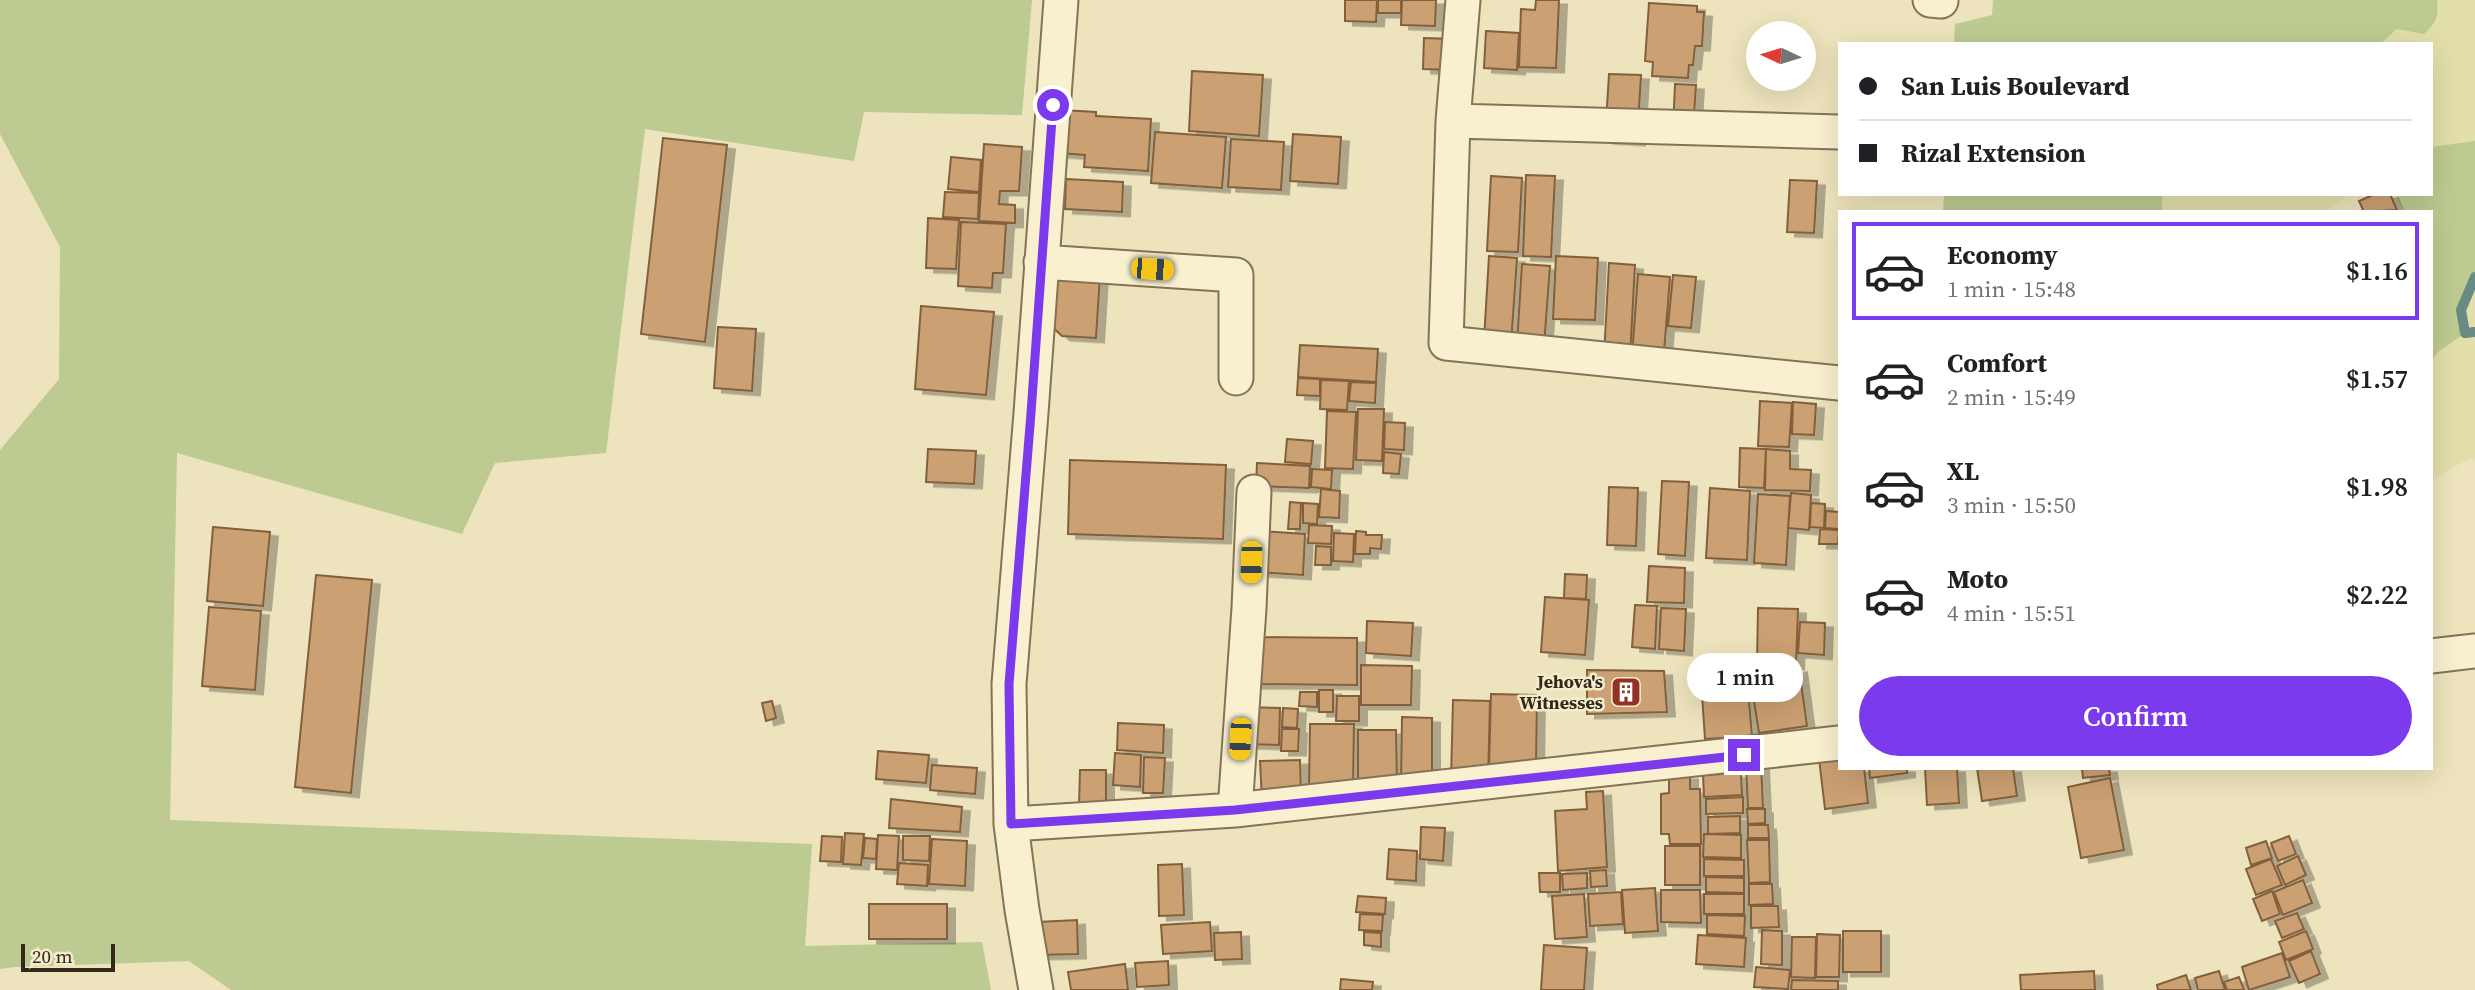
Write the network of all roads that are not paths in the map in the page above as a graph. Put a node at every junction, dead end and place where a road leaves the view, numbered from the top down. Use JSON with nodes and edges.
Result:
{"nodes":[{"id":1,"x":1061,"y":0,"type":"edge"},
{"id":2,"x":1463,"y":0,"type":"edge"},
{"id":3,"x":1453,"y":121,"type":"junction"},
{"id":4,"x":1838,"y":132,"type":"edge"},
{"id":5,"x":1041,"y":262,"type":"junction"},
{"id":6,"x":1236,"y":378,"type":"dead end"},
{"id":7,"x":1838,"y":383,"type":"edge"},
{"id":8,"x":1254,"y":492,"type":"dead end"},
{"id":9,"x":2475,"y":651,"type":"edge"},
{"id":10,"x":2433,"y":656,"type":"edge"},
{"id":11,"x":1838,"y":743,"type":"edge"},
{"id":12,"x":1235,"y":810,"type":"junction"},
{"id":13,"x":1011,"y":824,"type":"junction"},
{"id":14,"x":1036,"y":990,"type":"edge"}],
"edges":[{"from":1,"to":5,"type":"street"},
{"from":2,"to":3,"type":"street"},
{"from":3,"to":4,"type":"street"},
{"from":3,"to":7,"type":"street"},
{"from":5,"to":6,"type":"street"},
{"from":5,"to":13,"type":"street"},
{"from":8,"to":12,"type":"street"},
{"from":9,"to":10,"type":"street"},
{"from":11,"to":12,"type":"street"},
{"from":12,"to":13,"type":"street"},
{"from":13,"to":14,"type":"street"}]}
